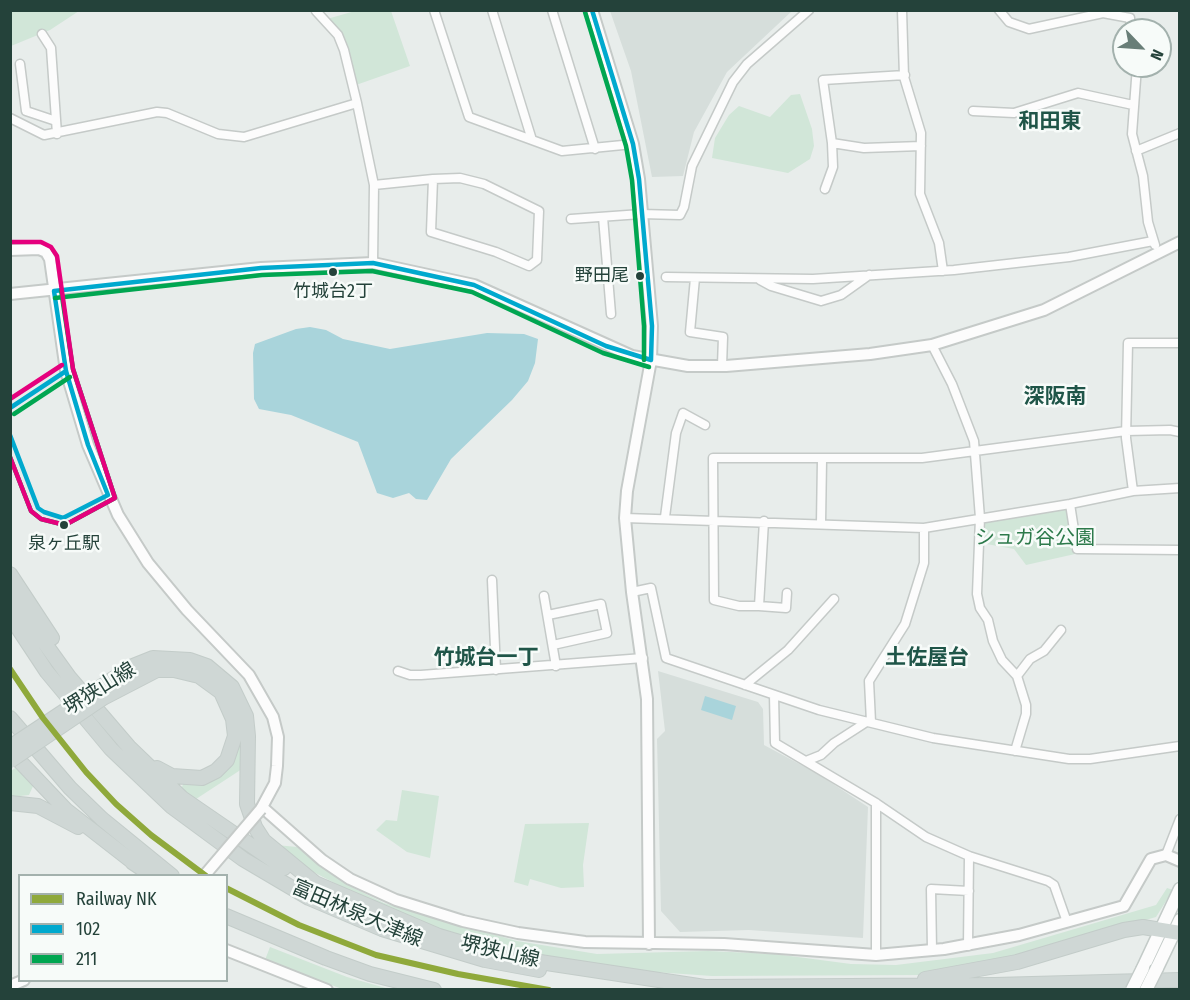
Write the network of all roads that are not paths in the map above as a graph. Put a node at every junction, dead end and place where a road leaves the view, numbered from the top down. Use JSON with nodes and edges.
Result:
{"nodes":[{"id":1,"x":434,"y":10,"type":"edge"},
{"id":2,"x":492,"y":10,"type":"edge"},
{"id":3,"x":552,"y":10,"type":"edge"},
{"id":4,"x":592,"y":10,"type":"edge"},
{"id":5,"x":809,"y":10,"type":"edge"},
{"id":6,"x":902,"y":10,"type":"edge"},
{"id":7,"x":999,"y":10,"type":"edge"},
{"id":8,"x":1137,"y":10,"type":"edge"},
{"id":9,"x":316,"y":11,"type":"edge"},
{"id":10,"x":1130,"y":18,"type":"joint"},
{"id":11,"x":42,"y":34,"type":"dead end"},
{"id":12,"x":20,"y":64,"type":"dead end"},
{"id":13,"x":904,"y":75,"type":"junction"},
{"id":14,"x":1136,"y":78,"type":"edge"},
{"id":15,"x":357,"y":103,"type":"junction"},
{"id":16,"x":1133,"y":105,"type":"junction"},
{"id":17,"x":973,"y":111,"type":"dead end"},
{"id":18,"x":10,"y":118,"type":"edge"},
{"id":19,"x":56,"y":121,"type":"junction"},
{"id":20,"x":1179,"y":133,"type":"edge"},
{"id":21,"x":57,"y":134,"type":"junction"},
{"id":22,"x":532,"y":140,"type":"junction"},
{"id":23,"x":832,"y":143,"type":"junction"},
{"id":24,"x":633,"y":144,"type":"junction"},
{"id":25,"x":921,"y":146,"type":"junction"},
{"id":26,"x":595,"y":149,"type":"junction"},
{"id":27,"x":1136,"y":151,"type":"junction"},
{"id":28,"x":433,"y":179,"type":"junction"},
{"id":29,"x":374,"y":185,"type":"junction"},
{"id":30,"x":825,"y":189,"type":"dead end"},
{"id":31,"x":641,"y":214,"type":"junction"},
{"id":32,"x":603,"y":216,"type":"junction"},
{"id":33,"x":571,"y":219,"type":"dead end"},
{"id":34,"x":1153,"y":241,"type":"junction"},
{"id":35,"x":1179,"y":242,"type":"edge"},
{"id":36,"x":10,"y":250,"type":"edge"},
{"id":37,"x":1159,"y":252,"type":"junction"},
{"id":38,"x":373,"y":264,"type":"junction"},
{"id":39,"x":943,"y":271,"type":"junction"},
{"id":40,"x":869,"y":275,"type":"junction"},
{"id":41,"x":666,"y":277,"type":"dead end"},
{"id":42,"x":695,"y":278,"type":"junction"},
{"id":43,"x":759,"y":280,"type":"junction"},
{"id":44,"x":54,"y":291,"type":"junction"},
{"id":45,"x":10,"y":294,"type":"edge"},
{"id":46,"x":611,"y":314,"type":"dead end"},
{"id":47,"x":1179,"y":343,"type":"edge"},
{"id":48,"x":932,"y":345,"type":"junction"},
{"id":49,"x":651,"y":360,"type":"junction"},
{"id":50,"x":722,"y":366,"type":"junction"},
{"id":51,"x":705,"y":425,"type":"dead end"},
{"id":52,"x":1126,"y":431,"type":"junction"},
{"id":53,"x":1179,"y":432,"type":"edge"},
{"id":54,"x":976,"y":453,"type":"junction"},
{"id":55,"x":822,"y":460,"type":"junction"},
{"id":56,"x":1179,"y":488,"type":"edge"},
{"id":57,"x":1132,"y":490,"type":"junction"},
{"id":58,"x":1070,"y":504,"type":"junction"},
{"id":59,"x":625,"y":518,"type":"junction"},
{"id":60,"x":665,"y":518,"type":"junction"},
{"id":61,"x":980,"y":518,"type":"junction"},
{"id":62,"x":714,"y":519,"type":"junction"},
{"id":63,"x":764,"y":520,"type":"junction"},
{"id":64,"x":821,"y":523,"type":"junction"},
{"id":65,"x":924,"y":528,"type":"junction"},
{"id":66,"x":1179,"y":550,"type":"edge"},
{"id":67,"x":10,"y":574,"type":"edge"},
{"id":68,"x":492,"y":580,"type":"dead end"},
{"id":69,"x":632,"y":592,"type":"junction"},
{"id":70,"x":787,"y":593,"type":"dead end"},
{"id":71,"x":10,"y":595,"type":"edge"},
{"id":72,"x":544,"y":596,"type":"dead end"},
{"id":73,"x":834,"y":599,"type":"dead end"},
{"id":74,"x":759,"y":606,"type":"junction"},
{"id":75,"x":548,"y":615,"type":"junction"},
{"id":76,"x":10,"y":616,"type":"edge"},
{"id":77,"x":1060,"y":630,"type":"dead end"},
{"id":78,"x":553,"y":645,"type":"junction"},
{"id":79,"x":642,"y":658,"type":"junction"},
{"id":80,"x":556,"y":666,"type":"junction"},
{"id":81,"x":496,"y":670,"type":"junction"},
{"id":82,"x":398,"y":671,"type":"dead end"},
{"id":83,"x":1017,"y":676,"type":"junction"},
{"id":84,"x":745,"y":685,"type":"junction"},
{"id":85,"x":100,"y":694,"type":"junction"},
{"id":86,"x":774,"y":695,"type":"junction"},
{"id":87,"x":10,"y":718,"type":"edge"},
{"id":88,"x":105,"y":720,"type":"junction"},
{"id":89,"x":869,"y":722,"type":"junction"},
{"id":90,"x":1179,"y":746,"type":"edge"},
{"id":91,"x":129,"y":747,"type":"junction"},
{"id":92,"x":10,"y":749,"type":"edge"},
{"id":93,"x":1015,"y":751,"type":"junction"},
{"id":94,"x":10,"y":761,"type":"edge"},
{"id":95,"x":806,"y":761,"type":"junction"},
{"id":96,"x":10,"y":803,"type":"edge"},
{"id":97,"x":876,"y":803,"type":"junction"},
{"id":98,"x":262,"y":808,"type":"junction"},
{"id":99,"x":1179,"y":819,"type":"edge"},
{"id":100,"x":1166,"y":855,"type":"junction"},
{"id":101,"x":969,"y":856,"type":"junction"},
{"id":102,"x":1179,"y":861,"type":"edge"},
{"id":103,"x":138,"y":866,"type":"junction"},
{"id":104,"x":150,"y":874,"type":"edge"},
{"id":105,"x":169,"y":874,"type":"edge"},
{"id":106,"x":206,"y":874,"type":"edge"},
{"id":107,"x":315,"y":883,"type":"junction"},
{"id":108,"x":1179,"y":889,"type":"edge"},
{"id":109,"x":969,"y":891,"type":"junction"},
{"id":110,"x":228,"y":911,"type":"edge"},
{"id":111,"x":228,"y":917,"type":"edge"},
{"id":112,"x":1066,"y":922,"type":"junction"},
{"id":113,"x":1174,"y":928,"type":"edge"},
{"id":114,"x":290,"y":943,"type":"junction"},
{"id":115,"x":649,"y":944,"type":"junction"},
{"id":116,"x":968,"y":946,"type":"junction"},
{"id":117,"x":932,"y":950,"type":"junction"},
{"id":118,"x":228,"y":951,"type":"edge"},
{"id":119,"x":876,"y":955,"type":"junction"},
{"id":120,"x":1179,"y":980,"type":"edge"},
{"id":121,"x":705,"y":987,"type":"junction"},
{"id":122,"x":821,"y":988,"type":"junction"},
{"id":123,"x":327,"y":990,"type":"edge"},
{"id":124,"x":434,"y":990,"type":"edge"},
{"id":125,"x":1132,"y":990,"type":"edge"},
{"id":126,"x":1146,"y":990,"type":"edge"}],
"edges":[{"from":1,"to":22,"type":"street"},
{"from":2,"to":22,"type":"street"},
{"from":3,"to":26,"type":"street"},
{"from":4,"to":24,"type":"street"},
{"from":5,"to":31,"type":"street"},
{"from":6,"to":13,"type":"street"},
{"from":7,"to":10,"type":"street"},
{"from":8,"to":10,"type":"street"},
{"from":9,"to":15,"type":"street"},
{"from":11,"to":19,"type":"street"},
{"from":12,"to":19,"type":"street"},
{"from":13,"to":23,"type":"street"},
{"from":13,"to":25,"type":"street"},
{"from":14,"to":16,"type":"street"},
{"from":15,"to":21,"type":"street"},
{"from":15,"to":29,"type":"street"},
{"from":16,"to":17,"type":"street"},
{"from":16,"to":27,"type":"street"},
{"from":18,"to":21,"type":"street"},
{"from":19,"to":21,"type":"street"},
{"from":20,"to":27,"type":"street"},
{"from":22,"to":26,"type":"street"},
{"from":23,"to":25,"type":"street"},
{"from":23,"to":30,"type":"street"},
{"from":24,"to":26,"type":"street"},
{"from":24,"to":31,"type":"street"},
{"from":25,"to":39,"type":"street"},
{"from":27,"to":34,"type":"street"},
{"from":28,"to":28,"type":"street"},
{"from":28,"to":29,"type":"street"},
{"from":29,"to":38,"type":"street"},
{"from":31,"to":32,"type":"street"},
{"from":31,"to":49,"type":"street"},
{"from":32,"to":33,"type":"street"},
{"from":32,"to":46,"type":"street"},
{"from":34,"to":37,"type":"street"},
{"from":34,"to":39,"type":"street"},
{"from":35,"to":37,"type":"street"},
{"from":36,"to":44,"type":"street"},
{"from":37,"to":48,"type":"street"},
{"from":38,"to":44,"type":"street"},
{"from":38,"to":49,"type":"street"},
{"from":39,"to":40,"type":"street"},
{"from":40,"to":43,"type":"street"},
{"from":40,"to":43,"type":"street"},
{"from":41,"to":42,"type":"street"},
{"from":42,"to":43,"type":"street"},
{"from":42,"to":50,"type":"street"},
{"from":44,"to":45,"type":"street"},
{"from":44,"to":98,"type":"street"},
{"from":47,"to":52,"type":"street"},
{"from":48,"to":50,"type":"street"},
{"from":48,"to":54,"type":"street"},
{"from":49,"to":50,"type":"street"},
{"from":49,"to":59,"type":"street"},
{"from":51,"to":60,"type":"street"},
{"from":52,"to":53,"type":"street"},
{"from":52,"to":54,"type":"street"},
{"from":52,"to":57,"type":"street"},
{"from":54,"to":55,"type":"street"},
{"from":54,"to":61,"type":"street"},
{"from":55,"to":62,"type":"street"},
{"from":55,"to":64,"type":"street"},
{"from":56,"to":57,"type":"street"},
{"from":57,"to":58,"type":"street"},
{"from":58,"to":61,"type":"street"},
{"from":58,"to":66,"type":"street"},
{"from":59,"to":60,"type":"street"},
{"from":59,"to":69,"type":"street"},
{"from":60,"to":62,"type":"street"},
{"from":61,"to":65,"type":"street"},
{"from":61,"to":83,"type":"street"},
{"from":62,"to":63,"type":"street"},
{"from":62,"to":74,"type":"street"},
{"from":63,"to":64,"type":"street"},
{"from":63,"to":74,"type":"street"},
{"from":64,"to":65,"type":"street"},
{"from":65,"to":89,"type":"street"},
{"from":67,"to":88,"type":"main road"},
{"from":68,"to":81,"type":"street"},
{"from":69,"to":79,"type":"street"},
{"from":69,"to":84,"type":"street"},
{"from":70,"to":74,"type":"street"},
{"from":71,"to":88,"type":"main road"},
{"from":72,"to":75,"type":"street"},
{"from":73,"to":84,"type":"street"},
{"from":75,"to":78,"type":"street"},
{"from":75,"to":78,"type":"street"},
{"from":76,"to":121,"type":"main road","name":"富田林泉大津線"},
{"from":77,"to":83,"type":"street"},
{"from":78,"to":80,"type":"street"},
{"from":79,"to":80,"type":"street"},
{"from":79,"to":115,"type":"street"},
{"from":80,"to":81,"type":"street"},
{"from":81,"to":82,"type":"street"},
{"from":83,"to":93,"type":"street"},
{"from":84,"to":86,"type":"street"},
{"from":85,"to":91,"type":"main road","name":"堺狭山線"},
{"from":85,"to":92,"type":"main road","name":"堺狭山線","bridge":true},
{"from":85,"to":94,"type":"main road","name":"堺狭山線","bridge":true},
{"from":85,"to":107,"type":"main road","name":"堺狭山線"},
{"from":86,"to":89,"type":"street"},
{"from":86,"to":95,"type":"street"},
{"from":87,"to":105,"type":"main road"},
{"from":88,"to":91,"type":"main road"},
{"from":89,"to":93,"type":"street"},
{"from":89,"to":95,"type":"street"},
{"from":90,"to":93,"type":"street"},
{"from":91,"to":107,"type":"main road"},
{"from":92,"to":103,"type":"main road"},
{"from":95,"to":97,"type":"street"},
{"from":96,"to":103,"type":"main road"},
{"from":97,"to":101,"type":"street"},
{"from":97,"to":119,"type":"street"},
{"from":98,"to":106,"type":"street","bridge":true},
{"from":98,"to":115,"type":"street"},
{"from":99,"to":100,"type":"street"},
{"from":100,"to":102,"type":"street"},
{"from":100,"to":112,"type":"street"},
{"from":101,"to":109,"type":"street"},
{"from":101,"to":112,"type":"street"},
{"from":103,"to":104,"type":"main road"},
{"from":107,"to":121,"type":"main road","name":"堺狭山線"},
{"from":108,"to":113,"type":"main road"},
{"from":109,"to":116,"type":"street"},
{"from":109,"to":117,"type":"street"},
{"from":110,"to":114,"type":"main road"},
{"from":111,"to":114,"type":"main road"},
{"from":112,"to":116,"type":"street"},
{"from":113,"to":122,"type":"main road"},
{"from":113,"to":125,"type":"main road","bridge":true},
{"from":113,"to":126,"type":"main road","bridge":true},
{"from":114,"to":124,"type":"main road"},
{"from":115,"to":119,"type":"street"},
{"from":116,"to":117,"type":"street"},
{"from":117,"to":119,"type":"street"},
{"from":118,"to":123,"type":"street"},
{"from":120,"to":122,"type":"main road","name":"堺狭山線"},
{"from":121,"to":122,"type":"main road","name":"堺狭山線"}]}
